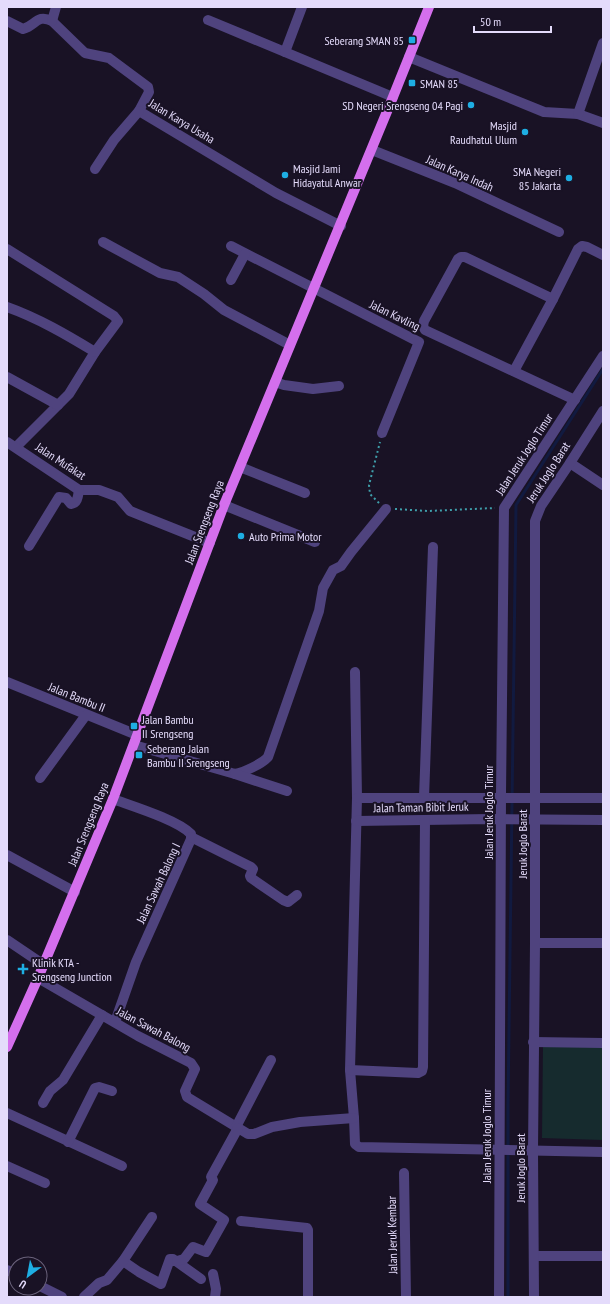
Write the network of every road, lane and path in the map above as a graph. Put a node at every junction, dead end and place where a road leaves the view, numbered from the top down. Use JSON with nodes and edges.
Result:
{"nodes":[{"id":1,"x":56,"y":7,"type":"edge"},
{"id":2,"x":302,"y":7,"type":"edge"},
{"id":3,"x":429,"y":7,"type":"edge"},
{"id":4,"x":208,"y":20,"type":"dead end"},
{"id":5,"x":7,"y":21,"type":"edge"},
{"id":6,"x":52,"y":21,"type":"junction"},
{"id":7,"x":603,"y":43,"type":"edge"},
{"id":8,"x":285,"y":52,"type":"junction"},
{"id":9,"x":409,"y":57,"type":"junction"},
{"id":10,"x":393,"y":97,"type":"junction"},
{"id":11,"x":138,"y":110,"type":"junction"},
{"id":12,"x":578,"y":114,"type":"junction"},
{"id":13,"x":603,"y":123,"type":"edge"},
{"id":14,"x":372,"y":150,"type":"junction"},
{"id":15,"x":95,"y":169,"type":"dead end"},
{"id":16,"x":341,"y":226,"type":"junction"},
{"id":17,"x":559,"y":232,"type":"dead end"},
{"id":18,"x":102,"y":242,"type":"dead end"},
{"id":19,"x":230,"y":246,"type":"dead end"},
{"id":20,"x":7,"y":249,"type":"edge"},
{"id":21,"x":245,"y":254,"type":"junction"},
{"id":22,"x":603,"y":255,"type":"edge"},
{"id":23,"x":231,"y":280,"type":"dead end"},
{"id":24,"x":314,"y":288,"type":"junction"},
{"id":25,"x":553,"y":299,"type":"junction"},
{"id":26,"x":7,"y":307,"type":"edge"},
{"id":27,"x":290,"y":345,"type":"junction"},
{"id":28,"x":95,"y":352,"type":"junction"},
{"id":29,"x":603,"y":356,"type":"edge"},
{"id":30,"x":514,"y":371,"type":"junction"},
{"id":31,"x":7,"y":377,"type":"edge"},
{"id":32,"x":274,"y":382,"type":"junction"},
{"id":33,"x":339,"y":386,"type":"dead end"},
{"id":34,"x":575,"y":400,"type":"junction"},
{"id":35,"x":58,"y":405,"type":"junction"},
{"id":36,"x":603,"y":411,"type":"edge"},
{"id":37,"x":382,"y":433,"type":"joint"},
{"id":38,"x":10,"y":446,"type":"edge"},
{"id":39,"x":570,"y":463,"type":"junction"},
{"id":40,"x":240,"y":467,"type":"junction"},
{"id":41,"x":603,"y":485,"type":"edge"},
{"id":42,"x":79,"y":490,"type":"junction"},
{"id":43,"x":305,"y":493,"type":"dead end"},
{"id":44,"x":224,"y":505,"type":"junction"},
{"id":45,"x":504,"y":508,"type":"junction"},
{"id":46,"x":386,"y":509,"type":"junction"},
{"id":47,"x":315,"y":542,"type":"dead end"},
{"id":48,"x":210,"y":543,"type":"junction"},
{"id":49,"x":29,"y":546,"type":"dead end"},
{"id":50,"x":433,"y":547,"type":"dead end"},
{"id":51,"x":355,"y":672,"type":"dead end"},
{"id":52,"x":7,"y":682,"type":"edge"},
{"id":53,"x":86,"y":715,"type":"junction"},
{"id":54,"x":136,"y":740,"type":"junction"},
{"id":55,"x":235,"y":774,"type":"junction"},
{"id":56,"x":40,"y":778,"type":"dead end"},
{"id":57,"x":287,"y":791,"type":"dead end"},
{"id":58,"x":501,"y":797,"type":"junction"},
{"id":59,"x":534,"y":797,"type":"junction"},
{"id":60,"x":357,"y":798,"type":"junction"},
{"id":61,"x":424,"y":798,"type":"junction"},
{"id":62,"x":603,"y":798,"type":"edge"},
{"id":63,"x":113,"y":799,"type":"junction"},
{"id":64,"x":534,"y":819,"type":"junction"},
{"id":65,"x":424,"y":820,"type":"junction"},
{"id":66,"x":501,"y":820,"type":"junction"},
{"id":67,"x":603,"y":820,"type":"edge"},
{"id":68,"x":356,"y":821,"type":"junction"},
{"id":69,"x":191,"y":837,"type":"junction"},
{"id":70,"x":7,"y":856,"type":"edge"},
{"id":71,"x":75,"y":892,"type":"junction"},
{"id":72,"x":297,"y":895,"type":"dead end"},
{"id":73,"x":7,"y":940,"type":"edge"},
{"id":74,"x":535,"y":943,"type":"junction"},
{"id":75,"x":603,"y":943,"type":"edge"},
{"id":76,"x":44,"y":964,"type":"junction"},
{"id":77,"x":38,"y":978,"type":"junction"},
{"id":78,"x":102,"y":1015,"type":"junction"},
{"id":79,"x":115,"y":1022,"type":"junction"},
{"id":80,"x":533,"y":1042,"type":"junction"},
{"id":81,"x":603,"y":1043,"type":"edge"},
{"id":82,"x":7,"y":1047,"type":"edge"},
{"id":83,"x":271,"y":1060,"type":"dead end"},
{"id":84,"x":350,"y":1070,"type":"junction"},
{"id":85,"x":112,"y":1091,"type":"dead end"},
{"id":86,"x":43,"y":1103,"type":"dead end"},
{"id":87,"x":7,"y":1114,"type":"edge"},
{"id":88,"x":354,"y":1118,"type":"junction"},
{"id":89,"x":237,"y":1128,"type":"junction"},
{"id":90,"x":68,"y":1142,"type":"junction"},
{"id":91,"x":503,"y":1149,"type":"junction"},
{"id":92,"x":529,"y":1150,"type":"junction"},
{"id":93,"x":603,"y":1152,"type":"edge"},
{"id":94,"x":7,"y":1166,"type":"edge"},
{"id":95,"x":122,"y":1166,"type":"dead end"},
{"id":96,"x":404,"y":1173,"type":"dead end"},
{"id":97,"x":45,"y":1183,"type":"dead end"},
{"id":98,"x":152,"y":1217,"type":"dead end"},
{"id":99,"x":241,"y":1221,"type":"dead end"},
{"id":100,"x":534,"y":1256,"type":"junction"},
{"id":101,"x":603,"y":1256,"type":"edge"},
{"id":102,"x":123,"y":1261,"type":"junction"},
{"id":103,"x":177,"y":1261,"type":"junction"},
{"id":104,"x":213,"y":1274,"type":"dead end"},
{"id":105,"x":201,"y":1280,"type":"dead end"},
{"id":106,"x":48,"y":1290,"type":"edge"},
{"id":107,"x":62,"y":1297,"type":"edge"},
{"id":108,"x":84,"y":1297,"type":"edge"},
{"id":109,"x":215,"y":1297,"type":"edge"},
{"id":110,"x":308,"y":1297,"type":"edge"},
{"id":111,"x":406,"y":1297,"type":"edge"},
{"id":112,"x":499,"y":1297,"type":"edge"},
{"id":113,"x":534,"y":1297,"type":"edge"}],
"edges":[{"from":1,"to":6,"type":"street"},
{"from":2,"to":8,"type":"street"},
{"from":3,"to":9,"type":"main road","name":"Jalan Srengseng Raya"},
{"from":4,"to":8,"type":"street"},
{"from":5,"to":6,"type":"street"},
{"from":6,"to":11,"type":"street","name":"Jalan Karya Usaha"},
{"from":7,"to":12,"type":"street"},
{"from":8,"to":10,"type":"street"},
{"from":9,"to":10,"type":"main road","name":"Jalan Srengseng Raya"},
{"from":9,"to":12,"type":"street"},
{"from":10,"to":14,"type":"main road","name":"Jalan Srengseng Raya"},
{"from":11,"to":15,"type":"street"},
{"from":11,"to":16,"type":"street","name":"Jalan Karya Usaha"},
{"from":12,"to":13,"type":"street"},
{"from":14,"to":16,"type":"main road","name":"Jalan Srengseng Raya"},
{"from":14,"to":17,"type":"street","name":"Jalan Karya Indah"},
{"from":16,"to":24,"type":"main road","name":"Jalan Srengseng Raya"},
{"from":18,"to":27,"type":"street"},
{"from":19,"to":21,"type":"street"},
{"from":20,"to":28,"type":"street"},
{"from":21,"to":23,"type":"street"},
{"from":21,"to":24,"type":"street"},
{"from":22,"to":25,"type":"street"},
{"from":24,"to":27,"type":"main road","name":"Jalan Srengseng Raya"},
{"from":24,"to":37,"type":"street","name":"Jalan Kavling"},
{"from":25,"to":30,"type":"street"},
{"from":25,"to":30,"type":"street"},
{"from":26,"to":28,"type":"street"},
{"from":27,"to":32,"type":"main road","name":"Jalan Srengseng Raya"},
{"from":28,"to":35,"type":"street"},
{"from":29,"to":34,"type":"street","name":"Jalan Jeruk Joglo Timur"},
{"from":30,"to":34,"type":"street"},
{"from":31,"to":35,"type":"street"},
{"from":32,"to":33,"type":"street"},
{"from":32,"to":40,"type":"main road","name":"Jalan Srengseng Raya"},
{"from":34,"to":45,"type":"street","name":"Jalan Jeruk Joglo Timur"},
{"from":35,"to":38,"type":"street"},
{"from":36,"to":39,"type":"street","name":"Jeruk Joglo Barat"},
{"from":37,"to":46,"type":"path"},
{"from":38,"to":42,"type":"street","name":"Jalan Mufakat"},
{"from":39,"to":41,"type":"street"},
{"from":39,"to":59,"type":"street","name":"Jeruk Joglo Barat"},
{"from":40,"to":43,"type":"street"},
{"from":40,"to":44,"type":"main road","name":"Jalan Srengseng Raya"},
{"from":42,"to":48,"type":"street","name":"Jalan Mufakat"},
{"from":42,"to":49,"type":"street"},
{"from":44,"to":47,"type":"street"},
{"from":44,"to":48,"type":"main road","name":"Jalan Srengseng Raya"},
{"from":45,"to":46,"type":"path"},
{"from":45,"to":58,"type":"street","name":"Jalan Jeruk Joglo Timur"},
{"from":46,"to":55,"type":"street"},
{"from":48,"to":54,"type":"main road","name":"Jalan Srengseng Raya"},
{"from":50,"to":61,"type":"street"},
{"from":51,"to":60,"type":"street"},
{"from":52,"to":53,"type":"street","name":"Jalan Bambu II"},
{"from":53,"to":54,"type":"street","name":"Jalan Bambu II"},
{"from":53,"to":56,"type":"street"},
{"from":54,"to":55,"type":"street","name":"Jalan Bambu II"},
{"from":54,"to":63,"type":"main road","name":"Jalan Srengseng Raya"},
{"from":55,"to":57,"type":"street","name":"Jalan Bambu II"},
{"from":58,"to":59,"type":"street","name":"Jalan Taman Bibit Jeruk"},
{"from":58,"to":61,"type":"street","name":"Jalan Taman Bibit Jeruk"},
{"from":58,"to":66,"type":"street","name":"Jalan Jeruk Joglo Timur"},
{"from":59,"to":62,"type":"street","name":"Jalan Taman Bibit Jeruk"},
{"from":59,"to":64,"type":"street","name":"Jeruk Joglo Barat"},
{"from":60,"to":61,"type":"street","name":"Jalan Taman Bibit Jeruk"},
{"from":60,"to":68,"type":"street"},
{"from":63,"to":69,"type":"street","name":"Jalan Sawah Balong I"},
{"from":63,"to":71,"type":"main road","name":"Jalan Srengseng Raya"},
{"from":64,"to":66,"type":"street","name":"Jalan Taman Bibit Jeruk"},
{"from":64,"to":67,"type":"street","name":"Jalan Taman Bibit Jeruk"},
{"from":64,"to":74,"type":"street","name":"Jeruk Joglo Barat"},
{"from":65,"to":66,"type":"street","name":"Jalan Taman Bibit Jeruk"},
{"from":65,"to":68,"type":"street","name":"Jalan Taman Bibit Jeruk"},
{"from":65,"to":84,"type":"street"},
{"from":66,"to":91,"type":"street","name":"Jalan Jeruk Joglo Timur"},
{"from":68,"to":84,"type":"street"},
{"from":69,"to":72,"type":"street"},
{"from":69,"to":79,"type":"street","name":"Jalan Sawah Balong I"},
{"from":70,"to":71,"type":"street"},
{"from":71,"to":76,"type":"main road","name":"Jalan Srengseng Raya"},
{"from":73,"to":76,"type":"street"},
{"from":74,"to":75,"type":"street"},
{"from":74,"to":80,"type":"street","name":"Jeruk Joglo Barat"},
{"from":76,"to":77,"type":"main road","name":"Jalan Srengseng Raya"},
{"from":77,"to":78,"type":"street","name":"Jalan Sawah Balong"},
{"from":77,"to":82,"type":"main road","name":"Jalan Srengseng Raya"},
{"from":78,"to":79,"type":"street","name":"Jalan Sawah Balong"},
{"from":78,"to":86,"type":"street"},
{"from":79,"to":89,"type":"street","name":"Jalan Sawah Balong"},
{"from":80,"to":81,"type":"street"},
{"from":80,"to":92,"type":"street","name":"Jeruk Joglo Barat"},
{"from":83,"to":89,"type":"street"},
{"from":84,"to":88,"type":"street"},
{"from":85,"to":90,"type":"street"},
{"from":87,"to":90,"type":"street"},
{"from":88,"to":89,"type":"street","name":"Jalan Sawah Balong"},
{"from":88,"to":91,"type":"street"},
{"from":89,"to":103,"type":"street"},
{"from":90,"to":95,"type":"street"},
{"from":91,"to":92,"type":"street"},
{"from":91,"to":112,"type":"street","name":"Jalan Jeruk Joglo Timur"},
{"from":92,"to":93,"type":"street"},
{"from":92,"to":100,"type":"street","name":"Jeruk Joglo Barat"},
{"from":94,"to":97,"type":"street"},
{"from":96,"to":111,"type":"street","name":"Jalan Jeruk Kembar"},
{"from":98,"to":102,"type":"street"},
{"from":99,"to":110,"type":"street"},
{"from":100,"to":101,"type":"street"},
{"from":100,"to":113,"type":"street","name":"Jeruk Joglo Barat"},
{"from":102,"to":103,"type":"street"},
{"from":102,"to":108,"type":"street"},
{"from":103,"to":105,"type":"street"},
{"from":104,"to":109,"type":"street"},
{"from":106,"to":107,"type":"street"}]}
